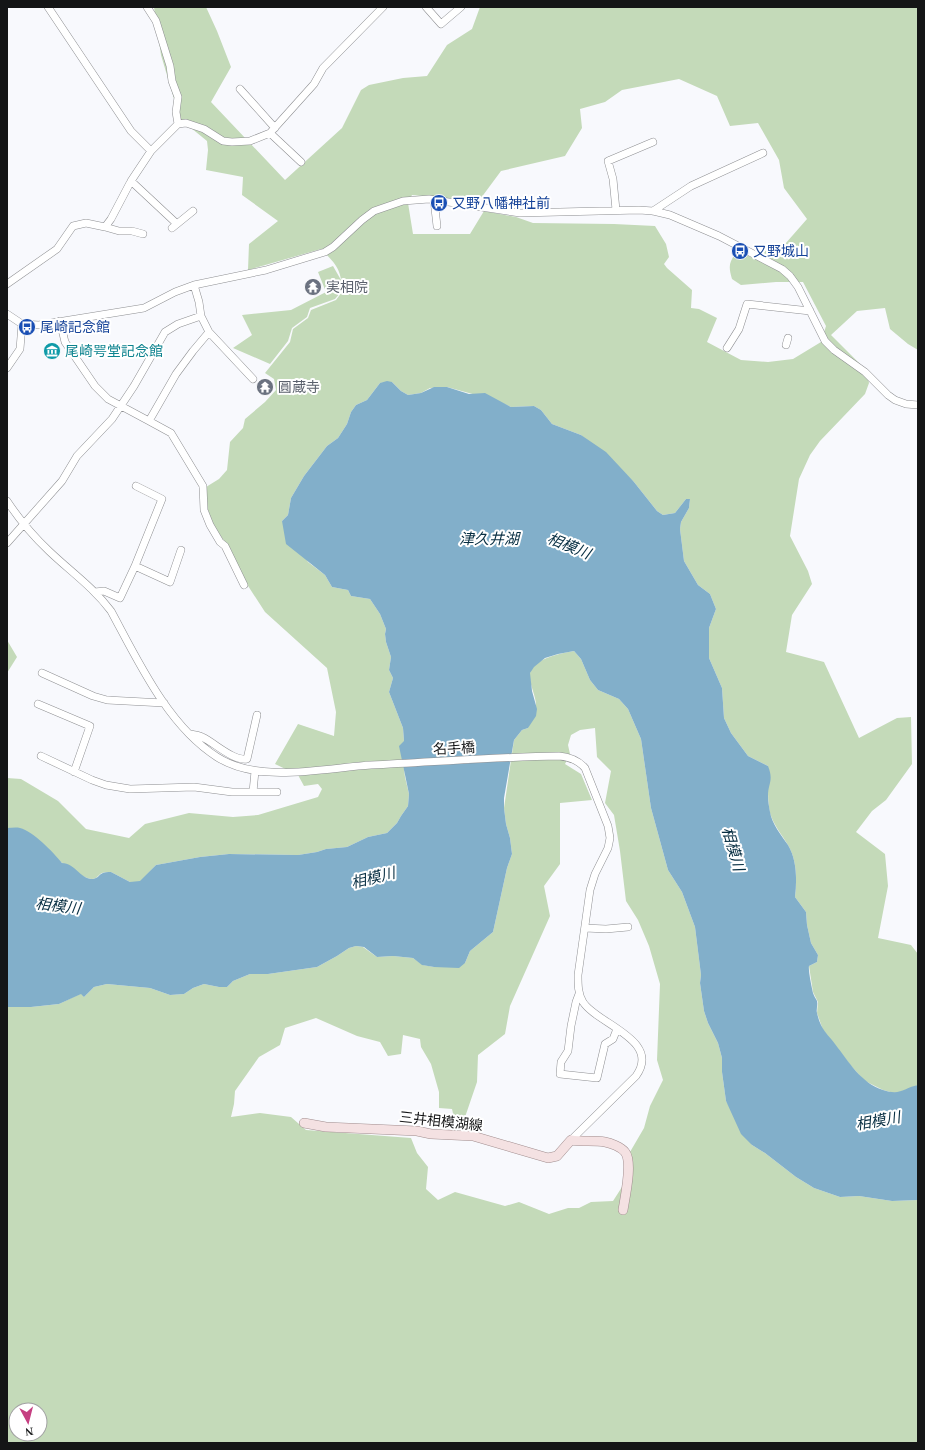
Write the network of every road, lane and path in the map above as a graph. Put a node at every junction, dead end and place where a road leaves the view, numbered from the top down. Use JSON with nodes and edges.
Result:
{"nodes":[{"id":1,"x":48,"y":7,"type":"edge"},
{"id":2,"x":147,"y":7,"type":"edge"},
{"id":3,"x":384,"y":7,"type":"edge"},
{"id":4,"x":426,"y":7,"type":"edge"},
{"id":5,"x":460,"y":7,"type":"edge"},
{"id":6,"x":240,"y":89,"type":"dead end"},
{"id":7,"x":178,"y":124,"type":"junction"},
{"id":8,"x":272,"y":131,"type":"junction"},
{"id":9,"x":653,"y":142,"type":"dead end"},
{"id":10,"x":151,"y":151,"type":"junction"},
{"id":11,"x":763,"y":153,"type":"dead end"},
{"id":12,"x":301,"y":162,"type":"dead end"},
{"id":13,"x":131,"y":181,"type":"junction"},
{"id":14,"x":434,"y":200,"type":"junction"},
{"id":15,"x":616,"y":210,"type":"junction"},
{"id":16,"x":193,"y":211,"type":"dead end"},
{"id":17,"x":653,"y":211,"type":"junction"},
{"id":18,"x":437,"y":226,"type":"dead end"},
{"id":19,"x":105,"y":227,"type":"junction"},
{"id":20,"x":143,"y":234,"type":"dead end"},
{"id":21,"x":7,"y":284,"type":"edge"},
{"id":22,"x":194,"y":285,"type":"junction"},
{"id":23,"x":810,"y":311,"type":"junction"},
{"id":24,"x":7,"y":314,"type":"edge"},
{"id":25,"x":200,"y":316,"type":"junction"},
{"id":26,"x":60,"y":321,"type":"junction"},
{"id":27,"x":22,"y":324,"type":"junction"},
{"id":28,"x":209,"y":332,"type":"junction"},
{"id":29,"x":727,"y":348,"type":"dead end"},
{"id":30,"x":7,"y":368,"type":"edge"},
{"id":31,"x":253,"y":379,"type":"dead end"},
{"id":32,"x":918,"y":405,"type":"edge"},
{"id":33,"x":120,"y":406,"type":"junction"},
{"id":34,"x":149,"y":421,"type":"junction"},
{"id":35,"x":136,"y":486,"type":"dead end"},
{"id":36,"x":7,"y":501,"type":"edge"},
{"id":37,"x":23,"y":524,"type":"junction"},
{"id":38,"x":7,"y":543,"type":"edge"},
{"id":39,"x":181,"y":550,"type":"dead end"},
{"id":40,"x":135,"y":566,"type":"junction"},
{"id":41,"x":244,"y":585,"type":"dead end"},
{"id":42,"x":95,"y":592,"type":"junction"},
{"id":43,"x":42,"y":673,"type":"dead end"},
{"id":44,"x":164,"y":703,"type":"junction"},
{"id":45,"x":38,"y":704,"type":"dead end"},
{"id":46,"x":256,"y":715,"type":"dead end"},
{"id":47,"x":190,"y":734,"type":"junction"},
{"id":48,"x":41,"y":756,"type":"dead end"},
{"id":49,"x":255,"y":770,"type":"junction"},
{"id":50,"x":74,"y":772,"type":"junction"},
{"id":51,"x":253,"y":792,"type":"junction"},
{"id":52,"x":277,"y":792,"type":"dead end"},
{"id":53,"x":628,"y":927,"type":"dead end"},
{"id":54,"x":585,"y":928,"type":"junction"},
{"id":55,"x":579,"y":994,"type":"junction"},
{"id":56,"x":617,"y":1029,"type":"junction"},
{"id":57,"x":304,"y":1123,"type":"dead end"},
{"id":58,"x":572,"y":1140,"type":"junction"},
{"id":59,"x":623,"y":1210,"type":"dead end"}],
"edges":[{"from":1,"to":10,"type":"street"},
{"from":2,"to":7,"type":"street"},
{"from":3,"to":8,"type":"street"},
{"from":4,"to":5,"type":"street"},
{"from":6,"to":8,"type":"street"},
{"from":7,"to":8,"type":"street"},
{"from":7,"to":10,"type":"street"},
{"from":8,"to":12,"type":"street"},
{"from":9,"to":15,"type":"street"},
{"from":10,"to":13,"type":"street"},
{"from":11,"to":17,"type":"street"},
{"from":13,"to":16,"type":"street"},
{"from":13,"to":19,"type":"street"},
{"from":14,"to":15,"type":"street"},
{"from":14,"to":18,"type":"street"},
{"from":14,"to":22,"type":"street"},
{"from":15,"to":17,"type":"street"},
{"from":17,"to":23,"type":"street"},
{"from":19,"to":20,"type":"street"},
{"from":19,"to":21,"type":"street"},
{"from":22,"to":25,"type":"street"},
{"from":22,"to":26,"type":"street"},
{"from":23,"to":29,"type":"street"},
{"from":23,"to":32,"type":"street"},
{"from":24,"to":27,"type":"street"},
{"from":25,"to":28,"type":"street"},
{"from":25,"to":33,"type":"street"},
{"from":26,"to":27,"type":"street"},
{"from":26,"to":33,"type":"street"},
{"from":27,"to":30,"type":"street"},
{"from":28,"to":31,"type":"street"},
{"from":28,"to":34,"type":"street"},
{"from":33,"to":34,"type":"street"},
{"from":33,"to":37,"type":"street"},
{"from":34,"to":41,"type":"street"},
{"from":35,"to":40,"type":"street"},
{"from":36,"to":37,"type":"street","name":"名手橋"},
{"from":37,"to":38,"type":"street"},
{"from":37,"to":42,"type":"street","name":"名手橋"},
{"from":39,"to":40,"type":"street"},
{"from":40,"to":42,"type":"street"},
{"from":42,"to":44,"type":"street","name":"名手橋"},
{"from":43,"to":44,"type":"street"},
{"from":44,"to":47,"type":"street","name":"名手橋"},
{"from":45,"to":50,"type":"street"},
{"from":46,"to":47,"type":"street"},
{"from":47,"to":49,"type":"street","name":"名手橋"},
{"from":48,"to":50,"type":"street"},
{"from":49,"to":51,"type":"street"},
{"from":49,"to":54,"type":"street","name":"名手橋"},
{"from":50,"to":51,"type":"street"},
{"from":51,"to":52,"type":"street"},
{"from":53,"to":54,"type":"street"},
{"from":54,"to":55,"type":"street","name":"名手橋"},
{"from":55,"to":56,"type":"street"},
{"from":55,"to":56,"type":"street","name":"名手橋"},
{"from":56,"to":58,"type":"street"},
{"from":57,"to":58,"type":"main road","name":"三井相模湖線"},
{"from":58,"to":59,"type":"main road"}]}
